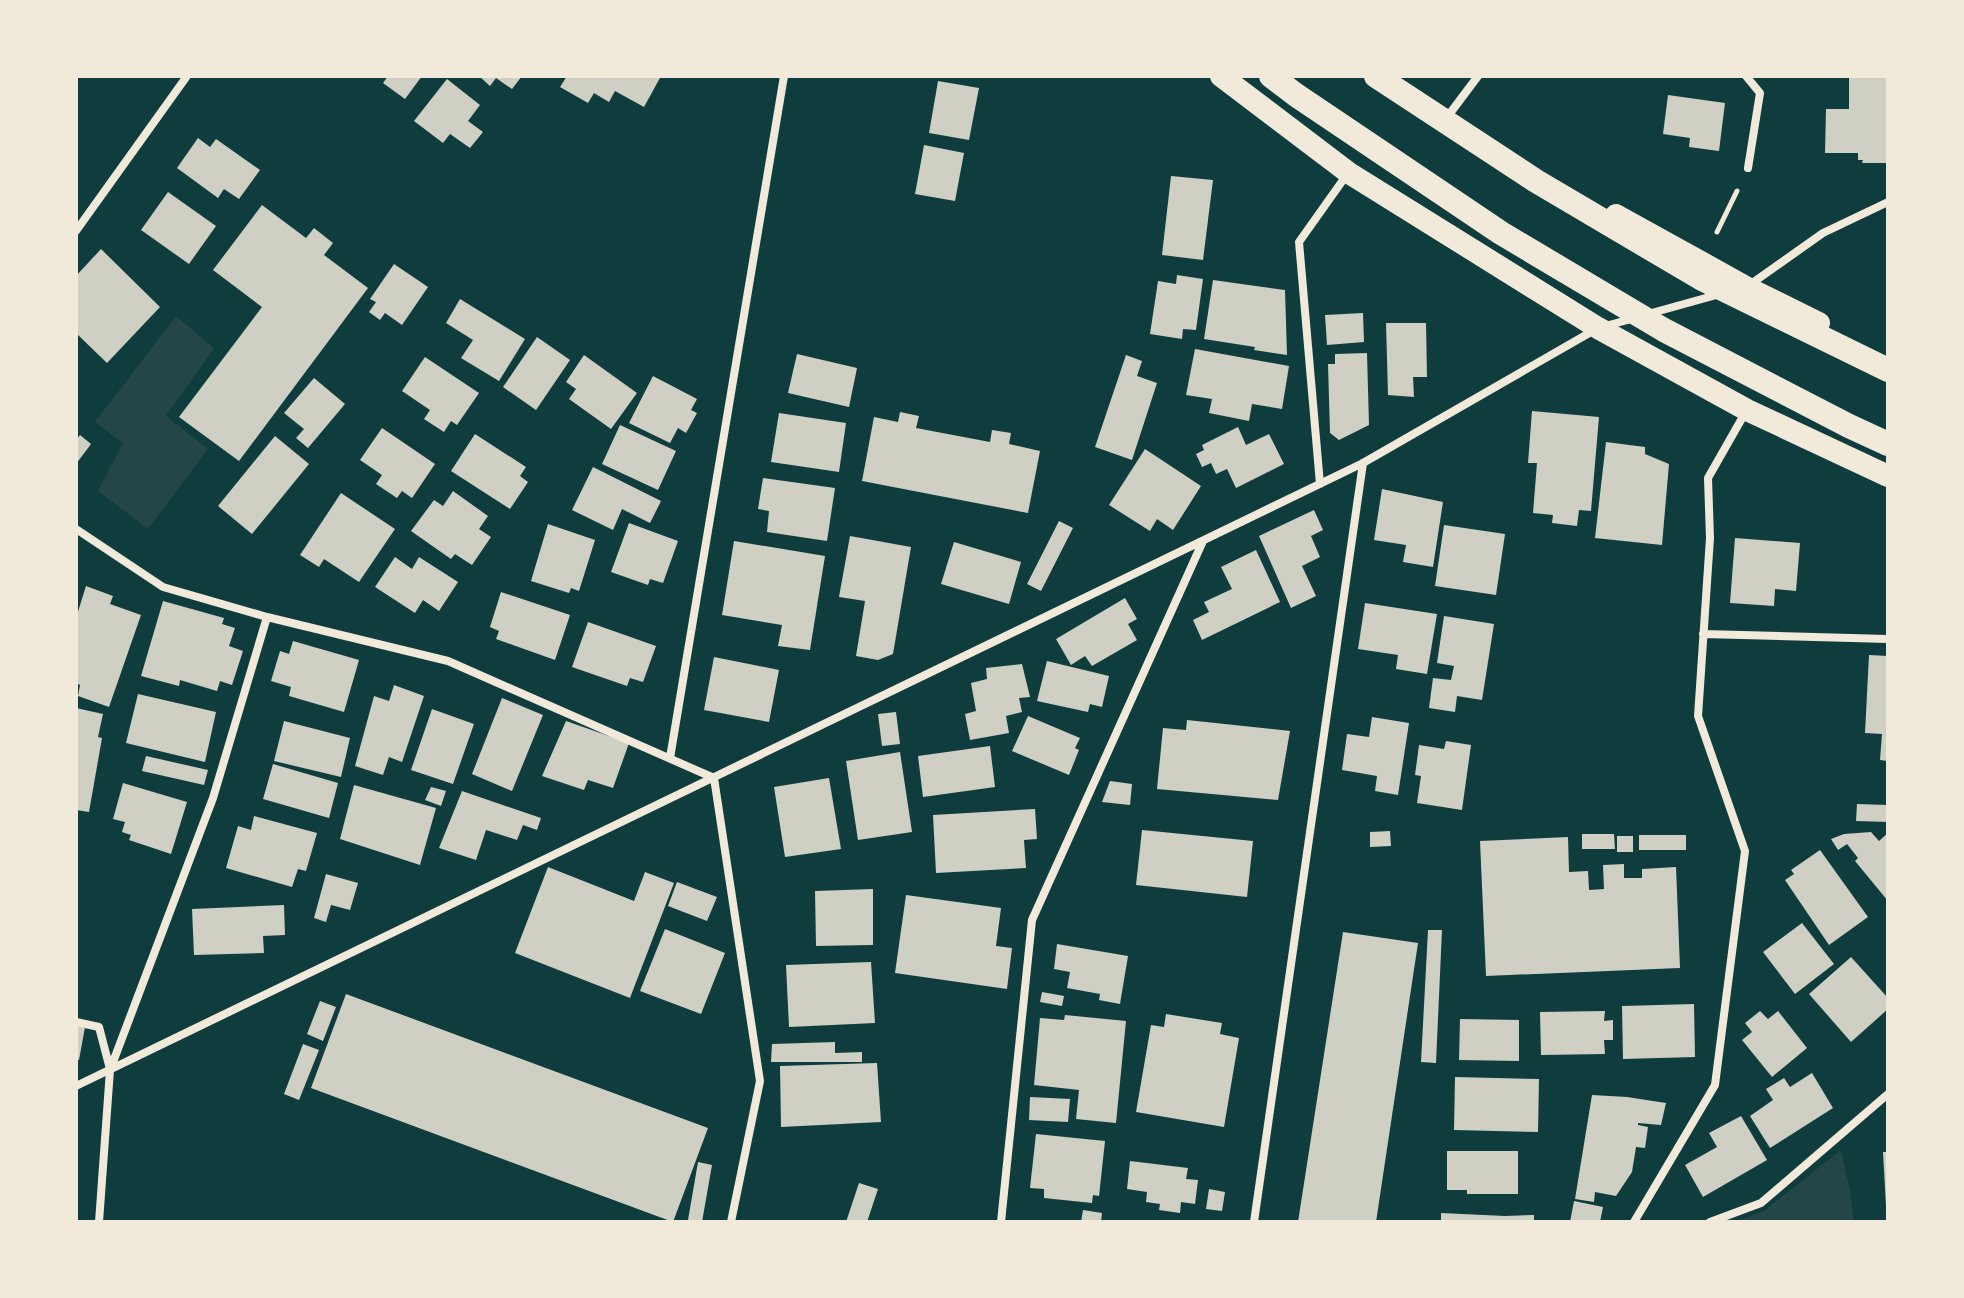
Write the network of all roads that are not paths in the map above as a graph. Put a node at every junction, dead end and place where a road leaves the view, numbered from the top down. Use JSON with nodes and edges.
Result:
{"nodes":[{"id":1,"x":187,"y":76,"type":"edge"},
{"id":2,"x":784,"y":76,"type":"edge"},
{"id":3,"x":1221,"y":76,"type":"edge"},
{"id":4,"x":1271,"y":76,"type":"edge"},
{"id":5,"x":1376,"y":76,"type":"edge"},
{"id":6,"x":1386,"y":76,"type":"edge"},
{"id":7,"x":1478,"y":76,"type":"edge"},
{"id":8,"x":1746,"y":76,"type":"edge"},
{"id":9,"x":1445,"y":120,"type":"junction"},
{"id":10,"x":1748,"y":168,"type":"road end"},
{"id":11,"x":1349,"y":173,"type":"junction"},
{"id":12,"x":1888,"y":202,"type":"edge"},
{"id":13,"x":76,"y":231,"type":"edge"},
{"id":14,"x":1746,"y":287,"type":"junction"},
{"id":15,"x":1598,"y":328,"type":"junction"},
{"id":16,"x":1888,"y":358,"type":"edge"},
{"id":17,"x":1888,"y":370,"type":"edge"},
{"id":18,"x":1747,"y":410,"type":"junction"},
{"id":19,"x":1888,"y":444,"type":"edge"},
{"id":20,"x":1363,"y":463,"type":"junction"},
{"id":21,"x":1888,"y":476,"type":"edge"},
{"id":22,"x":1320,"y":484,"type":"junction"},
{"id":23,"x":76,"y":529,"type":"edge"},
{"id":24,"x":1203,"y":541,"type":"junction"},
{"id":25,"x":267,"y":617,"type":"junction"},
{"id":26,"x":1703,"y":634,"type":"junction"},
{"id":27,"x":1888,"y":639,"type":"edge"},
{"id":28,"x":670,"y":758,"type":"junction"},
{"id":29,"x":714,"y":778,"type":"junction"},
{"id":30,"x":76,"y":1022,"type":"edge"},
{"id":31,"x":110,"y":1070,"type":"junction"},
{"id":32,"x":76,"y":1086,"type":"edge"},
{"id":33,"x":1888,"y":1094,"type":"edge"},
{"id":34,"x":99,"y":1222,"type":"edge"},
{"id":35,"x":731,"y":1222,"type":"edge"},
{"id":36,"x":1001,"y":1222,"type":"edge"},
{"id":37,"x":1254,"y":1222,"type":"edge"},
{"id":38,"x":1634,"y":1222,"type":"edge"},
{"id":39,"x":1710,"y":1222,"type":"edge"}],
"edges":[{"from":1,"to":13,"type":"street"},
{"from":2,"to":28,"type":"street"},
{"from":3,"to":11,"type":"highway"},
{"from":4,"to":19,"type":"highway"},
{"from":5,"to":17,"type":"highway"},
{"from":6,"to":9,"type":"highway"},
{"from":7,"to":9,"type":"street"},
{"from":8,"to":10,"type":"street"},
{"from":9,"to":14,"type":"highway"},
{"from":11,"to":15,"type":"highway"},
{"from":11,"to":22,"type":"street"},
{"from":12,"to":14,"type":"street"},
{"from":14,"to":15,"type":"street"},
{"from":14,"to":16,"type":"highway"},
{"from":15,"to":18,"type":"highway"},
{"from":15,"to":20,"type":"street"},
{"from":18,"to":21,"type":"highway"},
{"from":18,"to":26,"type":"street"},
{"from":20,"to":22,"type":"street"},
{"from":20,"to":37,"type":"street"},
{"from":22,"to":24,"type":"street"},
{"from":23,"to":25,"type":"street"},
{"from":24,"to":29,"type":"street"},
{"from":24,"to":36,"type":"street"},
{"from":25,"to":28,"type":"street"},
{"from":25,"to":31,"type":"street"},
{"from":26,"to":27,"type":"street"},
{"from":26,"to":38,"type":"street"},
{"from":28,"to":29,"type":"street"},
{"from":29,"to":31,"type":"street"},
{"from":29,"to":35,"type":"street"},
{"from":30,"to":31,"type":"street"},
{"from":31,"to":32,"type":"street"},
{"from":31,"to":34,"type":"street"},
{"from":33,"to":39,"type":"street"}]}
